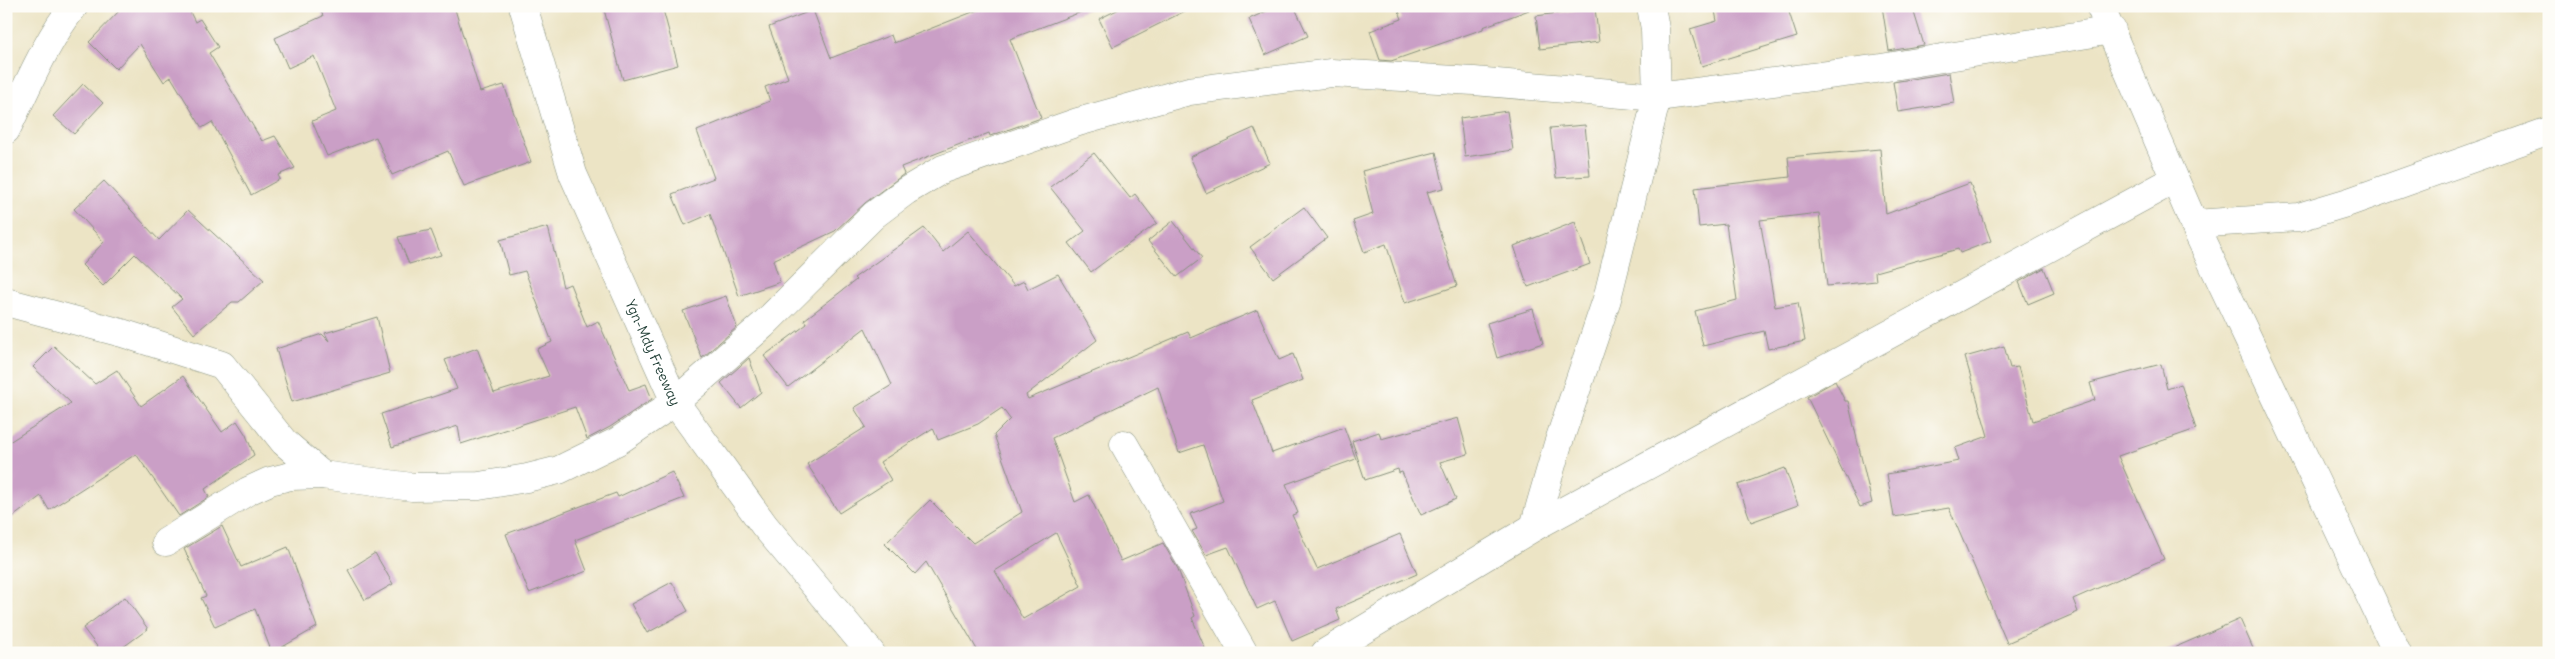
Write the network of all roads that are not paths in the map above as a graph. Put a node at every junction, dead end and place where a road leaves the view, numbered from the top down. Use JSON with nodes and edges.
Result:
{"nodes":[{"id":1,"x":74,"y":6,"type":"edge"},
{"id":2,"x":523,"y":6,"type":"edge"},
{"id":3,"x":1651,"y":6,"type":"edge"},
{"id":4,"x":2100,"y":6,"type":"edge"},
{"id":5,"x":2112,"y":30,"type":"junction"},
{"id":6,"x":1657,"y":97,"type":"junction"},
{"id":7,"x":6,"y":130,"type":"edge"},
{"id":8,"x":2549,"y":130,"type":"edge"},
{"id":9,"x":2174,"y":180,"type":"junction"},
{"id":10,"x":2194,"y":224,"type":"junction"},
{"id":11,"x":6,"y":302,"type":"edge"},
{"id":12,"x":675,"y":402,"type":"junction"},
{"id":13,"x":1124,"y":444,"type":"dead end"},
{"id":14,"x":322,"y":475,"type":"junction"},
{"id":15,"x":1534,"y":527,"type":"junction"},
{"id":16,"x":166,"y":542,"type":"dead end"},
{"id":17,"x":871,"y":653,"type":"edge"},
{"id":18,"x":1244,"y":653,"type":"edge"},
{"id":19,"x":1325,"y":653,"type":"edge"},
{"id":20,"x":2397,"y":653,"type":"edge"}],
"edges":[{"from":1,"to":7,"type":"street"},
{"from":2,"to":12,"type":"street","name":"Ygn-Mdy Freeway"},
{"from":3,"to":6,"type":"street"},
{"from":4,"to":5,"type":"street"},
{"from":5,"to":6,"type":"street"},
{"from":5,"to":9,"type":"street"},
{"from":6,"to":12,"type":"street"},
{"from":6,"to":15,"type":"street"},
{"from":8,"to":10,"type":"street"},
{"from":9,"to":10,"type":"street"},
{"from":9,"to":15,"type":"street"},
{"from":10,"to":20,"type":"street"},
{"from":11,"to":14,"type":"street"},
{"from":12,"to":14,"type":"street"},
{"from":12,"to":17,"type":"street","name":"Ygn-Mdy Freeway"},
{"from":13,"to":18,"type":"street"},
{"from":14,"to":16,"type":"street"},
{"from":15,"to":19,"type":"street"}]}
